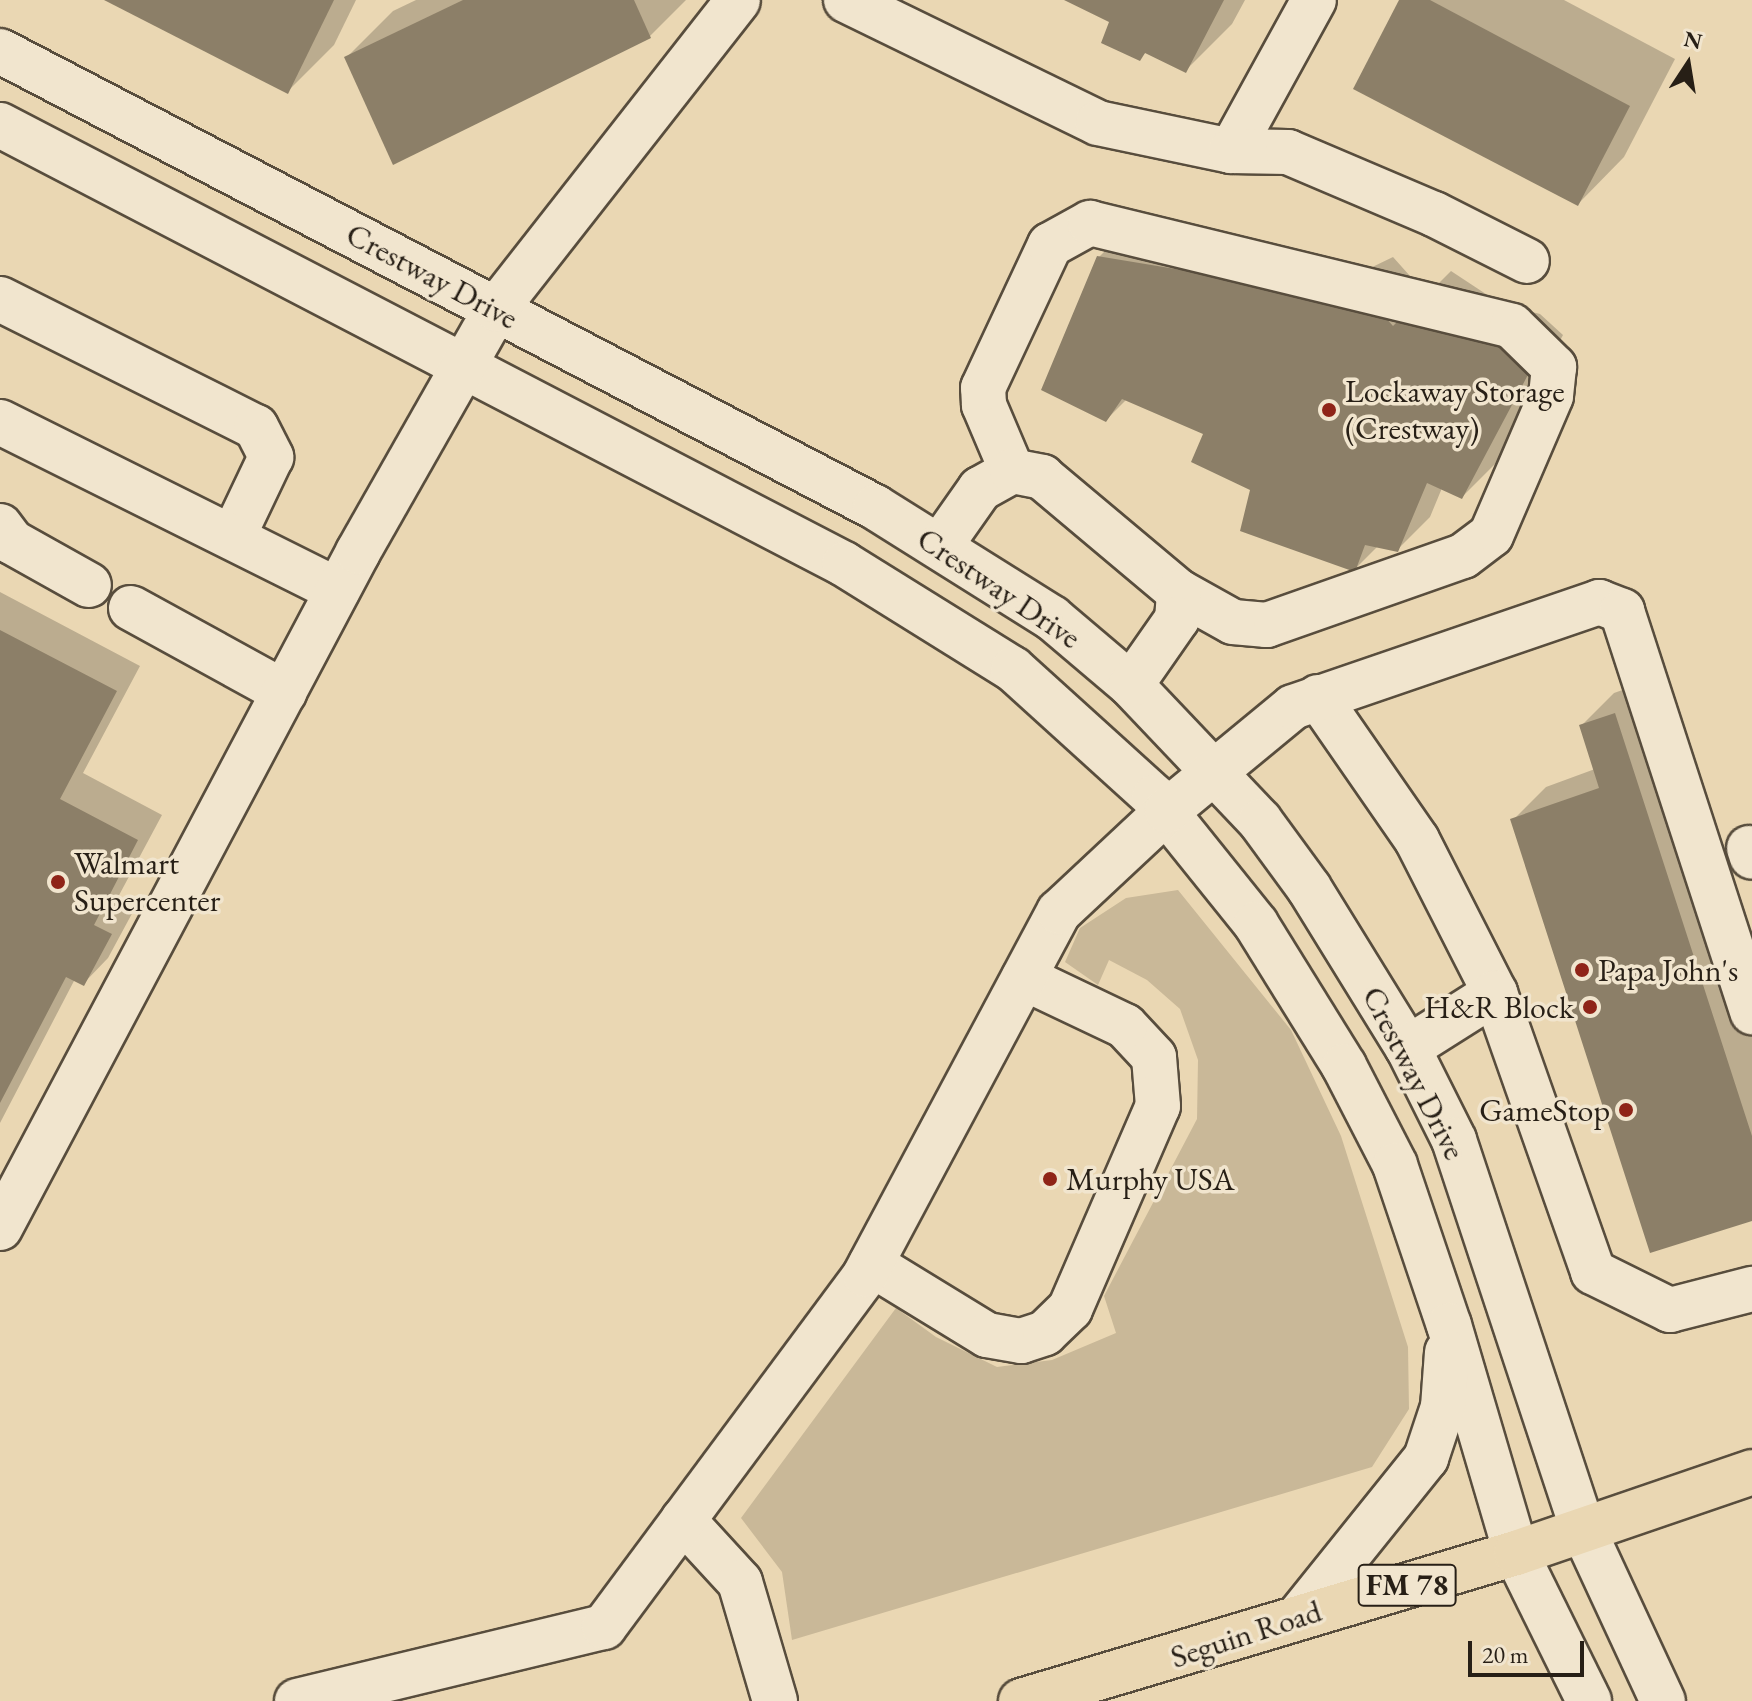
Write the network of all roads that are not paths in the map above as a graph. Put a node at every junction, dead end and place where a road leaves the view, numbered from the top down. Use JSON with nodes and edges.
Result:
{"nodes":[{"id":1,"x":738,"y":0,"type":"edge"},
{"id":2,"x":846,"y":0,"type":"edge"},
{"id":3,"x":1314,"y":0,"type":"edge"},
{"id":4,"x":0,"y":51,"type":"edge"},
{"id":5,"x":0,"y":125,"type":"edge"},
{"id":6,"x":1231,"y":151,"type":"junction"},
{"id":7,"x":1527,"y":261,"type":"dead end"},
{"id":8,"x":0,"y":299,"type":"edge"},
{"id":9,"x":496,"y":309,"type":"junction"},
{"id":10,"x":464,"y":366,"type":"junction"},
{"id":11,"x":0,"y":422,"type":"edge"},
{"id":12,"x":1012,"y":471,"type":"junction"},
{"id":13,"x":4,"y":537,"type":"edge"},
{"id":14,"x":233,"y":537,"type":"junction"},
{"id":15,"x":940,"y":546,"type":"junction"},
{"id":16,"x":89,"y":585,"type":"dead end"},
{"id":17,"x":337,"y":590,"type":"junction"},
{"id":18,"x":1179,"y":592,"type":"junction"},
{"id":19,"x":131,"y":608,"type":"dead end"},
{"id":20,"x":1131,"y":685,"type":"junction"},
{"id":21,"x":284,"y":692,"type":"junction"},
{"id":22,"x":1318,"y":697,"type":"junction"},
{"id":23,"x":1217,"y":771,"type":"junction"},
{"id":24,"x":1167,"y":811,"type":"junction"},
{"id":25,"x":1024,"y":978,"type":"junction"},
{"id":26,"x":1495,"y":993,"type":"junction"},
{"id":27,"x":1752,"y":1012,"type":"edge"},
{"id":28,"x":1408,"y":1048,"type":"junction"},
{"id":29,"x":0,"y":1228,"type":"edge"},
{"id":30,"x":871,"y":1264,"type":"junction"},
{"id":31,"x":1752,"y":1289,"type":"edge"},
{"id":32,"x":1449,"y":1325,"type":"junction"},
{"id":33,"x":1752,"y":1472,"type":"edge"},
{"id":34,"x":683,"y":1520,"type":"junction"},
{"id":35,"x":1583,"y":1529,"type":"junction"},
{"id":36,"x":1516,"y":1553,"type":"junction"},
{"id":37,"x":1299,"y":1616,"type":"junction"},
{"id":38,"x":1047,"y":1697,"type":"edge"},
{"id":39,"x":297,"y":1701,"type":"edge"},
{"id":40,"x":775,"y":1701,"type":"edge"},
{"id":41,"x":1589,"y":1701,"type":"edge"},
{"id":42,"x":1663,"y":1701,"type":"edge"}],
"edges":[{"from":1,"to":9,"type":"street"},
{"from":2,"to":6,"type":"street"},
{"from":3,"to":6,"type":"street"},
{"from":4,"to":9,"type":"street","name":"Crestway Drive"},
{"from":5,"to":10,"type":"street","name":"Crestway Drive"},
{"from":6,"to":7,"type":"street"},
{"from":8,"to":14,"type":"street"},
{"from":9,"to":10,"type":"street"},
{"from":9,"to":15,"type":"street","name":"Crestway Drive"},
{"from":10,"to":17,"type":"street"},
{"from":10,"to":24,"type":"street","name":"Crestway Drive"},
{"from":11,"to":14,"type":"street"},
{"from":12,"to":15,"type":"street"},
{"from":12,"to":18,"type":"street"},
{"from":12,"to":18,"type":"street"},
{"from":13,"to":16,"type":"street"},
{"from":14,"to":17,"type":"street"},
{"from":15,"to":20,"type":"street","name":"Crestway Drive"},
{"from":17,"to":21,"type":"street"},
{"from":18,"to":20,"type":"street"},
{"from":19,"to":21,"type":"street"},
{"from":20,"to":23,"type":"street","name":"Crestway Drive"},
{"from":21,"to":29,"type":"street"},
{"from":22,"to":23,"type":"street"},
{"from":22,"to":26,"type":"street"},
{"from":22,"to":27,"type":"street"},
{"from":23,"to":24,"type":"street"},
{"from":23,"to":28,"type":"street","name":"Crestway Drive"},
{"from":24,"to":25,"type":"street"},
{"from":24,"to":32,"type":"street","name":"Crestway Drive"},
{"from":25,"to":30,"type":"street"},
{"from":25,"to":30,"type":"street"},
{"from":26,"to":28,"type":"street"},
{"from":26,"to":31,"type":"street"},
{"from":28,"to":35,"type":"street","name":"Crestway Drive"},
{"from":30,"to":34,"type":"street"},
{"from":32,"to":36,"type":"street","name":"Crestway Drive"},
{"from":32,"to":37,"type":"street"},
{"from":33,"to":35,"type":"main road","number":"FM 78"},
{"from":34,"to":39,"type":"street"},
{"from":34,"to":40,"type":"street"},
{"from":35,"to":36,"type":"main road","number":"FM 78"},
{"from":35,"to":42,"type":"street","name":"Crestway Drive"},
{"from":36,"to":37,"type":"main road","name":"Seguin Road","number":"FM 78"},
{"from":36,"to":41,"type":"street","name":"Crestway Drive"},
{"from":37,"to":38,"type":"main road","name":"Seguin Road","number":"FM 78"}]}
